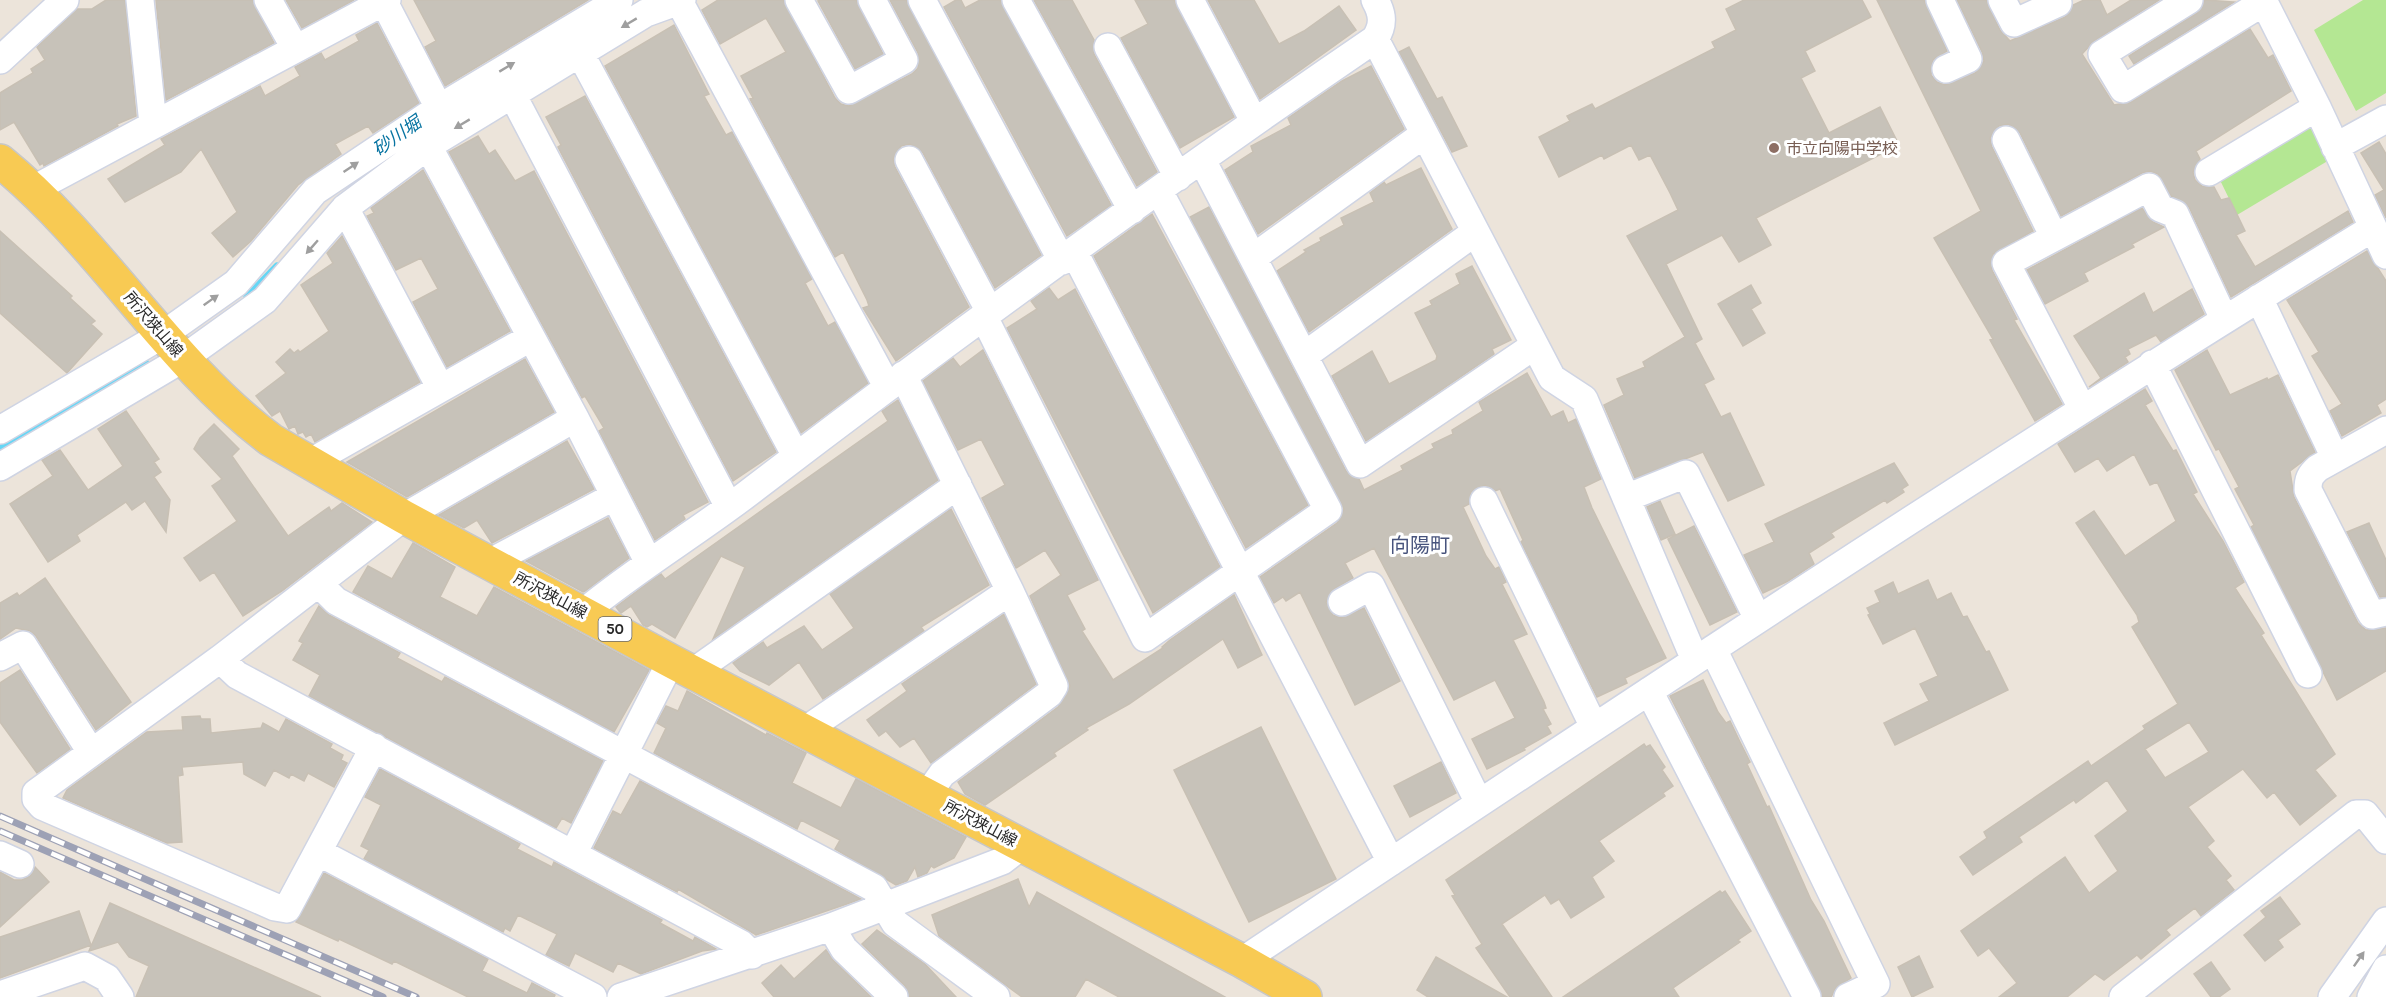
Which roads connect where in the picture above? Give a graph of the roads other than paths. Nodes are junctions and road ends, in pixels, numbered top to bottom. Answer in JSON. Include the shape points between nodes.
{"nodes":[{"id":1,"x":65,"y":0,"type":"edge"},
{"id":2,"x":140,"y":0,"type":"edge"},
{"id":3,"x":268,"y":0,"type":"edge"},
{"id":4,"x":385,"y":0,"type":"edge"},
{"id":5,"x":619,"y":0,"type":"edge"},
{"id":6,"x":799,"y":0,"type":"edge"},
{"id":7,"x":872,"y":0,"type":"edge"},
{"id":8,"x":922,"y":0,"type":"edge"},
{"id":9,"x":1016,"y":0,"type":"edge"},
{"id":10,"x":1190,"y":0,"type":"edge"},
{"id":11,"x":1375,"y":0,"type":"edge"},
{"id":12,"x":1940,"y":0,"type":"edge"},
{"id":13,"x":2002,"y":0,"type":"edge"},
{"id":14,"x":2056,"y":0,"type":"edge"},
{"id":15,"x":2189,"y":0,"type":"edge"},
{"id":16,"x":680,"y":1,"type":"edge"},
{"id":17,"x":2264,"y":1,"type":"edge"},
{"id":18,"x":1375,"y":39,"type":"junction"},
{"id":19,"x":1108,"y":47,"type":"dead end"},
{"id":20,"x":295,"y":48,"type":"junction"},
{"id":21,"x":580,"y":53,"type":"junction"},
{"id":22,"x":0,"y":60,"type":"edge"},
{"id":23,"x":1946,"y":69,"type":"dead end"},
{"id":24,"x":512,"y":94,"type":"junction"},
{"id":25,"x":2317,"y":106,"type":"junction"},
{"id":26,"x":439,"y":108,"type":"junction"},
{"id":27,"x":2386,"y":119,"type":"edge"},
{"id":28,"x":1254,"y":121,"type":"junction"},
{"id":29,"x":153,"y":124,"type":"junction"},
{"id":30,"x":1423,"y":135,"type":"junction"},
{"id":31,"x":2006,"y":140,"type":"dead end"},
{"id":32,"x":428,"y":146,"type":"junction"},
{"id":33,"x":2335,"y":147,"type":"junction"},
{"id":34,"x":909,"y":160,"type":"dead end"},
{"id":35,"x":1202,"y":160,"type":"junction"},
{"id":36,"x":0,"y":161,"type":"edge"},
{"id":37,"x":2209,"y":172,"type":"dead end"},
{"id":38,"x":1169,"y":184,"type":"junction"},
{"id":39,"x":34,"y":189,"type":"junction"},
{"id":40,"x":345,"y":208,"type":"junction"},
{"id":41,"x":1132,"y":210,"type":"junction"},
{"id":42,"x":2373,"y":228,"type":"junction"},
{"id":43,"x":1474,"y":233,"type":"junction"},
{"id":44,"x":2054,"y":237,"type":"junction"},
{"id":45,"x":2386,"y":255,"type":"edge"},
{"id":46,"x":1254,"y":256,"type":"junction"},
{"id":47,"x":1068,"y":257,"type":"junction"},
{"id":48,"x":2259,"y":298,"type":"junction"},
{"id":49,"x":987,"y":315,"type":"junction"},
{"id":50,"x":2224,"y":319,"type":"junction"},
{"id":51,"x":530,"y":338,"type":"junction"},
{"id":52,"x":174,"y":346,"type":"junction"},
{"id":53,"x":1534,"y":346,"type":"junction"},
{"id":54,"x":1305,"y":355,"type":"junction"},
{"id":55,"x":2152,"y":364,"type":"junction"},
{"id":56,"x":895,"y":381,"type":"junction"},
{"id":57,"x":440,"y":387,"type":"junction"},
{"id":58,"x":2082,"y":408,"type":"junction"},
{"id":59,"x":575,"y":418,"type":"junction"},
{"id":60,"x":0,"y":430,"type":"edge"},
{"id":61,"x":2386,"y":430,"type":"edge"},
{"id":62,"x":796,"y":456,"type":"junction"},
{"id":63,"x":2335,"y":458,"type":"junction"},
{"id":64,"x":309,"y":463,"type":"junction"},
{"id":65,"x":0,"y":467,"type":"edge"},
{"id":66,"x":958,"y":485,"type":"junction"},
{"id":67,"x":615,"y":496,"type":"junction"},
{"id":68,"x":1626,"y":498,"type":"junction"},
{"id":69,"x":1484,"y":501,"type":"dead end"},
{"id":70,"x":729,"y":507,"type":"junction"},
{"id":71,"x":404,"y":517,"type":"junction"},
{"id":72,"x":489,"y":563,"type":"junction"},
{"id":73,"x":649,"y":563,"type":"junction"},
{"id":74,"x":1240,"y":573,"type":"junction"},
{"id":75,"x":320,"y":584,"type":"junction"},
{"id":76,"x":1010,"y":591,"type":"junction"},
{"id":77,"x":1342,"y":602,"type":"dead end"},
{"id":78,"x":584,"y":612,"type":"junction"},
{"id":79,"x":2386,"y":612,"type":"edge"},
{"id":80,"x":1758,"y":619,"type":"junction"},
{"id":81,"x":1704,"y":655,"type":"junction"},
{"id":82,"x":0,"y":657,"type":"edge"},
{"id":83,"x":220,"y":659,"type":"junction"},
{"id":84,"x":682,"y":667,"type":"junction"},
{"id":85,"x":2308,"y":674,"type":"dead end"},
{"id":86,"x":1649,"y":691,"type":"junction"},
{"id":87,"x":1594,"y":727,"type":"junction"},
{"id":88,"x":804,"y":731,"type":"junction"},
{"id":89,"x":375,"y":747,"type":"junction"},
{"id":90,"x":91,"y":752,"type":"junction"},
{"id":91,"x":624,"y":755,"type":"junction"},
{"id":92,"x":927,"y":795,"type":"junction"},
{"id":93,"x":1479,"y":803,"type":"junction"},
{"id":94,"x":2386,"y":840,"type":"edge"},
{"id":95,"x":1023,"y":845,"type":"junction"},
{"id":96,"x":318,"y":852,"type":"junction"},
{"id":97,"x":573,"y":854,"type":"junction"},
{"id":98,"x":1391,"y":862,"type":"junction"},
{"id":99,"x":885,"y":905,"type":"junction"},
{"id":100,"x":2386,"y":921,"type":"edge"},
{"id":101,"x":831,"y":927,"type":"junction"},
{"id":102,"x":752,"y":955,"type":"junction"},
{"id":103,"x":1242,"y":961,"type":"junction"},
{"id":104,"x":2386,"y":969,"type":"edge"},
{"id":105,"x":0,"y":994,"type":"edge"},
{"id":106,"x":120,"y":997,"type":"edge"},
{"id":107,"x":593,"y":997,"type":"edge"},
{"id":108,"x":621,"y":997,"type":"edge"},
{"id":109,"x":894,"y":997,"type":"edge"},
{"id":110,"x":996,"y":997,"type":"edge"},
{"id":111,"x":1305,"y":997,"type":"edge"},
{"id":112,"x":1808,"y":997,"type":"edge"},
{"id":113,"x":1848,"y":997,"type":"edge"},
{"id":114,"x":2123,"y":997,"type":"edge"},
{"id":115,"x":2332,"y":997,"type":"edge"},
{"id":116,"x":2371,"y":997,"type":"edge"}],
"edges":[{"from":1,"to":22,"type":"street"},
{"from":2,"to":29,"type":"street"},
{"from":3,"to":20,"type":"street"},
{"from":4,"to":20,"type":"street"},
{"from":4,"to":26,"type":"street"},
{"from":26,"to":5,"type":"street","one_way":true},
{"from":6,"to":7,"type":"street","via":[[849,90],[904,60]]},
{"from":8,"to":47,"type":"street"},
{"from":9,"to":41,"type":"street"},
{"from":10,"to":28,"type":"street"},
{"from":11,"to":18,"type":"street","via":[[1382,11]]},
{"from":12,"to":23,"type":"street","via":[[1968,59]]},
{"from":13,"to":14,"type":"street","via":[[2014,23],[2058,3]]},
{"from":15,"to":17,"type":"street","via":[[2102,54],[2123,89]]},
{"from":16,"to":21,"type":"street","one_way":true,"via":[[646,13]]},
{"from":16,"to":56,"type":"street"},
{"from":17,"to":25,"type":"street"},
{"from":18,"to":28,"type":"street"},
{"from":18,"to":30,"type":"street"},
{"from":19,"to":38,"type":"street"},
{"from":20,"to":29,"type":"street"},
{"from":21,"to":24,"type":"street"},
{"from":21,"to":62,"type":"street"},
{"from":24,"to":32,"type":"street","one_way":true},
{"from":24,"to":70,"type":"street"},
{"from":25,"to":33,"type":"street"},
{"from":25,"to":37,"type":"street"},
{"from":52,"to":26,"type":"street","one_way":true,"via":[[236,283],[315,191]]},
{"from":27,"to":33,"type":"street"},
{"from":28,"to":35,"type":"street"},
{"from":29,"to":39,"type":"street"},
{"from":30,"to":43,"type":"street"},
{"from":30,"to":46,"type":"street"},
{"from":31,"to":44,"type":"street"},
{"from":32,"to":40,"type":"street"},
{"from":32,"to":51,"type":"street"},
{"from":33,"to":42,"type":"street"},
{"from":34,"to":49,"type":"street"},
{"from":35,"to":38,"type":"street"},
{"from":35,"to":46,"type":"street"},
{"from":36,"to":39,"type":"main road","name":"所沢狭山線","number":"50"},
{"from":38,"to":41,"type":"street"},
{"from":38,"to":74,"type":"street","via":[[1328,510]]},
{"from":39,"to":52,"type":"main road","name":"所沢狭山線","number":"50"},
{"from":40,"to":52,"type":"street","one_way":true,"via":[[265,300]]},
{"from":40,"to":57,"type":"street"},
{"from":41,"to":47,"type":"street"},
{"from":42,"to":45,"type":"street"},
{"from":42,"to":48,"type":"street"},
{"from":43,"to":53,"type":"street"},
{"from":43,"to":54,"type":"street"},
{"from":44,"to":50,"type":"street","via":[[2149,187],[2160,208],[2175,214]]},
{"from":44,"to":58,"type":"street","via":[[2006,263]]},
{"from":46,"to":54,"type":"street"},
{"from":47,"to":49,"type":"street"},
{"from":47,"to":74,"type":"street"},
{"from":48,"to":50,"type":"street"},
{"from":48,"to":63,"type":"street"},
{"from":49,"to":56,"type":"street"},
{"from":49,"to":74,"type":"street","via":[[1145,638]]},
{"from":50,"to":55,"type":"street"},
{"from":51,"to":57,"type":"street"},
{"from":51,"to":59,"type":"street"},
{"from":52,"to":60,"type":"street"},
{"from":52,"to":64,"type":"main road","name":"所沢狭山線","number":"50","via":[[244,420]]},
{"from":52,"to":65,"type":"street"},
{"from":53,"to":54,"type":"street","via":[[1360,464]]},
{"from":53,"to":68,"type":"street","via":[[1556,383],[1584,399]]},
{"from":55,"to":58,"type":"street"},
{"from":55,"to":85,"type":"street"},
{"from":56,"to":62,"type":"street"},
{"from":56,"to":66,"type":"street"},
{"from":57,"to":64,"type":"street"},
{"from":58,"to":80,"type":"street"},
{"from":59,"to":67,"type":"street"},
{"from":59,"to":71,"type":"street"},
{"from":61,"to":63,"type":"street"},
{"from":62,"to":70,"type":"street"},
{"from":63,"to":79,"type":"street","via":[[2310,475],[2308,490],[2372,615]]},
{"from":64,"to":71,"type":"main road","name":"所沢狭山線","number":"50"},
{"from":66,"to":76,"type":"street"},
{"from":66,"to":84,"type":"street"},
{"from":67,"to":72,"type":"street"},
{"from":67,"to":73,"type":"street"},
{"from":68,"to":80,"type":"street","via":[[1686,474]]},
{"from":68,"to":81,"type":"street"},
{"from":69,"to":87,"type":"street"},
{"from":70,"to":73,"type":"street"},
{"from":71,"to":72,"type":"main road","name":"所沢狭山線","number":"50"},
{"from":71,"to":75,"type":"street"},
{"from":72,"to":78,"type":"main road","name":"所沢狭山線","number":"50"},
{"from":73,"to":78,"type":"street"},
{"from":74,"to":98,"type":"street"},
{"from":75,"to":83,"type":"street"},
{"from":75,"to":91,"type":"street","via":[[336,601]]},
{"from":76,"to":88,"type":"street"},
{"from":76,"to":92,"type":"street","via":[[1053,691],[942,774]]},
{"from":77,"to":93,"type":"street","via":[[1371,586]]},
{"from":78,"to":84,"type":"main road","name":"所沢狭山線","number":"50"},
{"from":80,"to":81,"type":"street"},
{"from":81,"to":86,"type":"street"},
{"from":81,"to":113,"type":"street","via":[[1876,984]]},
{"from":82,"to":90,"type":"street","via":[[23,645]]},
{"from":83,"to":89,"type":"street","via":[[237,675]]},
{"from":83,"to":90,"type":"street"},
{"from":84,"to":88,"type":"main road","name":"所沢狭山線","number":"50"},
{"from":84,"to":91,"type":"street"},
{"from":86,"to":87,"type":"street"},
{"from":86,"to":112,"type":"street"},
{"from":87,"to":93,"type":"street"},
{"from":88,"to":92,"type":"main road","name":"所沢狭山線","number":"50"},
{"from":89,"to":96,"type":"street"},
{"from":89,"to":97,"type":"street"},
{"from":90,"to":96,"type":"street","via":[[36,793],[42,806],[281,909],[287,909]]},
{"from":91,"to":97,"type":"street"},
{"from":91,"to":99,"type":"street","via":[[874,888]]},
{"from":92,"to":95,"type":"main road","name":"所沢狭山線","number":"50"},
{"from":93,"to":98,"type":"street"},
{"from":94,"to":114,"type":"street","via":[[2366,814],[2356,814]]},
{"from":95,"to":99,"type":"street","via":[[1002,861]]},
{"from":95,"to":103,"type":"main road","name":"所沢狭山線","number":"50"},
{"from":96,"to":107,"type":"street"},
{"from":97,"to":102,"type":"street","via":[[741,944]]},
{"from":98,"to":103,"type":"street"},
{"from":99,"to":101,"type":"street"},
{"from":99,"to":110,"type":"street","via":[[895,923]]},
{"from":115,"to":100,"type":"street","one_way":true},
{"from":101,"to":102,"type":"street"},
{"from":101,"to":109,"type":"street","via":[[844,949]]},
{"from":102,"to":108,"type":"street"},
{"from":103,"to":111,"type":"main road","name":"所沢狭山線","number":"50"},
{"from":104,"to":116,"type":"street"},
{"from":105,"to":106,"type":"street","via":[[85,966],[107,978]]}]}
